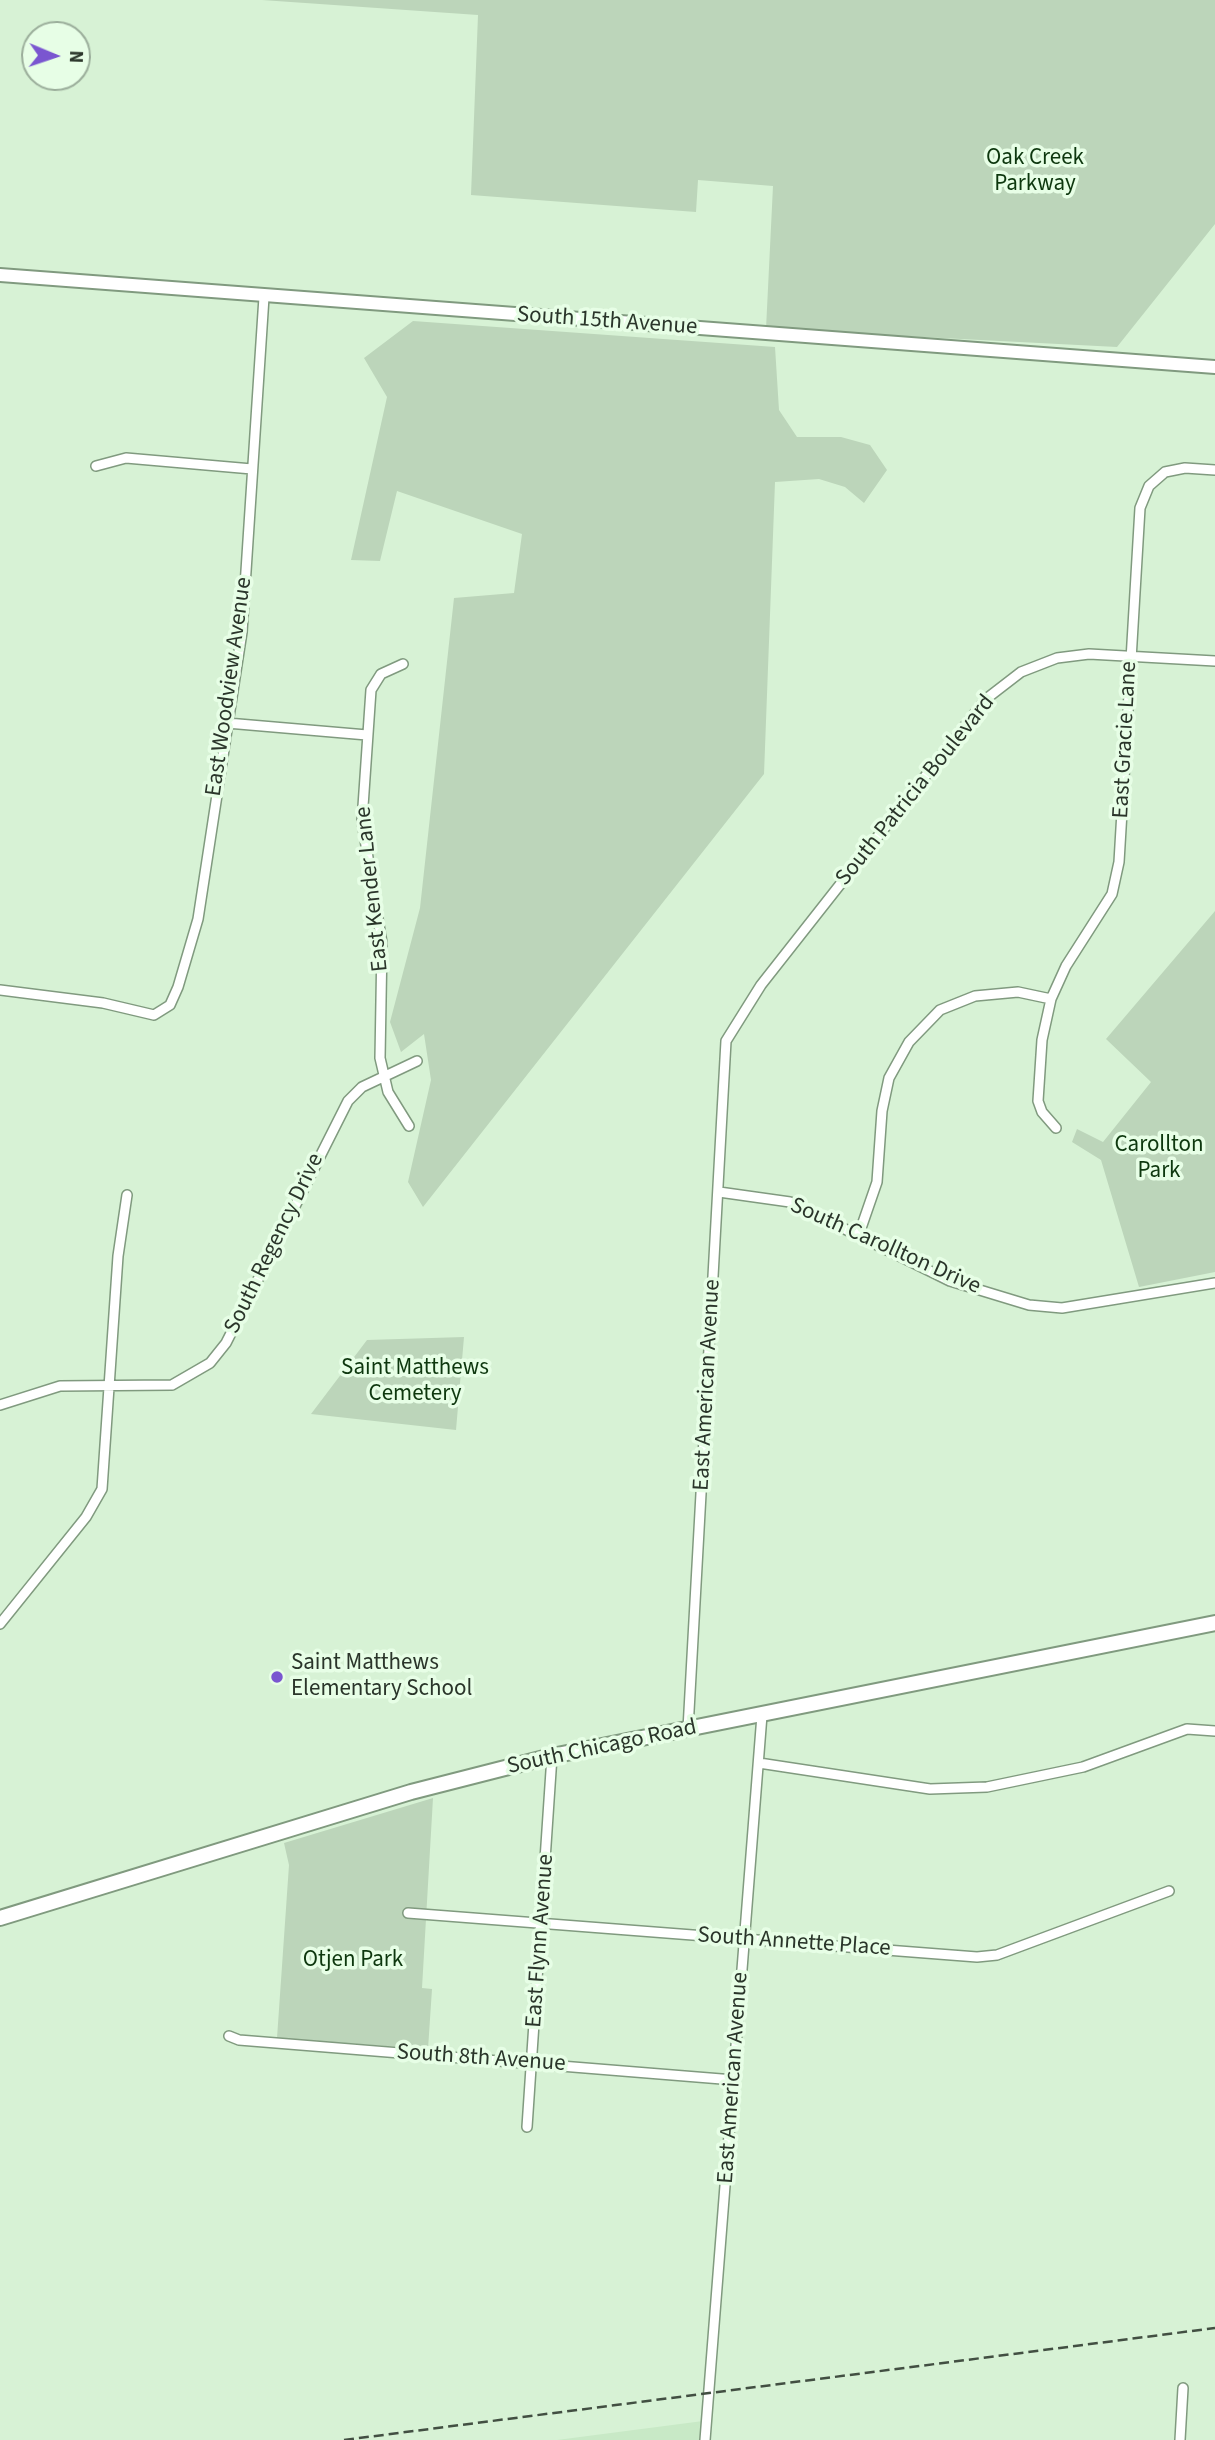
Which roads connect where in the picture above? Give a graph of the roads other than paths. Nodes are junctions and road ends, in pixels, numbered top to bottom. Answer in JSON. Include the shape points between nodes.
{"nodes":[{"id":1,"x":0,"y":275,"type":"edge"},
{"id":2,"x":264,"y":297,"type":"junction"},
{"id":3,"x":1215,"y":367,"type":"edge"},
{"id":4,"x":96,"y":466,"type":"dead end"},
{"id":5,"x":252,"y":469,"type":"junction"},
{"id":6,"x":1215,"y":470,"type":"edge"},
{"id":7,"x":1131,"y":655,"type":"junction"},
{"id":8,"x":1215,"y":661,"type":"edge"},
{"id":9,"x":403,"y":664,"type":"dead end"},
{"id":10,"x":228,"y":723,"type":"junction"},
{"id":11,"x":367,"y":735,"type":"junction"},
{"id":12,"x":0,"y":989,"type":"edge"},
{"id":13,"x":1051,"y":999,"type":"junction"},
{"id":14,"x":726,"y":1041,"type":"joint"},
{"id":15,"x":416,"y":1061,"type":"dead end"},
{"id":16,"x":384,"y":1075,"type":"junction"},
{"id":17,"x":409,"y":1126,"type":"dead end"},
{"id":18,"x":1055,"y":1128,"type":"dead end"},
{"id":19,"x":719,"y":1192,"type":"junction"},
{"id":20,"x":127,"y":1195,"type":"dead end"},
{"id":21,"x":859,"y":1234,"type":"junction"},
{"id":22,"x":1215,"y":1283,"type":"edge"},
{"id":23,"x":110,"y":1385,"type":"junction"},
{"id":24,"x":0,"y":1405,"type":"edge"},
{"id":25,"x":1215,"y":1623,"type":"edge"},
{"id":26,"x":0,"y":1624,"type":"edge"},
{"id":27,"x":762,"y":1715,"type":"junction"},
{"id":28,"x":688,"y":1729,"type":"junction"},
{"id":29,"x":1215,"y":1731,"type":"edge"},
{"id":30,"x":552,"y":1756,"type":"junction"},
{"id":31,"x":759,"y":1763,"type":"junction"},
{"id":32,"x":1169,"y":1891,"type":"dead end"},
{"id":33,"x":408,"y":1913,"type":"dead end"},
{"id":34,"x":0,"y":1918,"type":"edge"},
{"id":35,"x":541,"y":1925,"type":"junction"},
{"id":36,"x":745,"y":1939,"type":"junction"},
{"id":37,"x":229,"y":2036,"type":"dead end"},
{"id":38,"x":533,"y":2062,"type":"junction"},
{"id":39,"x":734,"y":2080,"type":"junction"},
{"id":40,"x":527,"y":2127,"type":"dead end"},
{"id":41,"x":1183,"y":2388,"type":"dead end"},
{"id":42,"x":705,"y":2440,"type":"edge"},
{"id":43,"x":1180,"y":2440,"type":"edge"}],
"edges":[{"from":1,"to":2,"type":"street","name":"South 15th Avenue"},
{"from":2,"to":3,"type":"street","name":"South 15th Avenue"},
{"from":2,"to":5,"type":"street","name":"East Woodview Avenue"},
{"from":4,"to":5,"type":"street","via":[[127,458]]},
{"from":5,"to":10,"type":"street","name":"East Woodview Avenue","via":[[242,632]]},
{"from":6,"to":7,"type":"street","name":"East Gracie Lane","via":[[1166,472],[1149,486],[1140,508]]},
{"from":7,"to":8,"type":"street","name":"South Patricia Boulevard"},
{"from":7,"to":13,"type":"street","name":"East Gracie Lane","via":[[1119,862],[1112,894],[1066,966]]},
{"from":7,"to":14,"type":"street","name":"South Patricia Boulevard","via":[[1057,658],[1021,672],[986,699],[761,985]]},
{"from":9,"to":11,"type":"street","name":"East Kender Lane","via":[[373,682]]},
{"from":10,"to":11,"type":"street"},
{"from":10,"to":12,"type":"street","name":"East Woodview Avenue","via":[[192,944],[170,1005],[161,1013],[150,1014]]},
{"from":11,"to":16,"type":"street","name":"East Kender Lane","via":[[362,821],[382,931],[379,1046]]},
{"from":13,"to":18,"type":"street","name":"East Gracie Lane","via":[[1042,1041],[1038,1101]]},
{"from":13,"to":21,"type":"street","via":[[1018,992],[975,996],[940,1010],[909,1042],[890,1078],[882,1111],[877,1182]]},
{"from":14,"to":19,"type":"street","name":"East American Avenue"},
{"from":15,"to":16,"type":"street","name":"South Regency Drive"},
{"from":16,"to":17,"type":"street","name":"East Kender Lane","via":[[392,1102]]},
{"from":16,"to":23,"type":"street","name":"South Regency Drive","via":[[355,1093],[337,1119],[217,1357],[172,1385]]},
{"from":19,"to":21,"type":"street","name":"South Carollton Drive","via":[[790,1202]]},
{"from":19,"to":28,"type":"street","name":"East American Avenue"},
{"from":20,"to":23,"type":"street"},
{"from":21,"to":22,"type":"street","name":"South Carollton Drive","via":[[950,1281],[1029,1305],[1062,1308]]},
{"from":23,"to":24,"type":"street","name":"South Regency Drive","via":[[60,1386]]},
{"from":23,"to":26,"type":"street","via":[[105,1473],[97,1501]]},
{"from":25,"to":27,"type":"main road","name":"South Chicago Road"},
{"from":27,"to":28,"type":"main road","name":"South Chicago Road"},
{"from":27,"to":31,"type":"street","name":"East American Avenue"},
{"from":28,"to":30,"type":"main road","name":"South Chicago Road"},
{"from":29,"to":31,"type":"street","via":[[1187,1729],[1083,1767],[987,1787],[930,1789]]},
{"from":30,"to":34,"type":"main road","name":"South Chicago Road","via":[[411,1792]]},
{"from":30,"to":35,"type":"street","name":"East Flynn Avenue"},
{"from":31,"to":36,"type":"street","name":"East American Avenue"},
{"from":32,"to":36,"type":"street","name":"South Annette Place","via":[[997,1955]]},
{"from":33,"to":35,"type":"street","name":"South Annette Place"},
{"from":35,"to":36,"type":"street","name":"South Annette Place"},
{"from":35,"to":38,"type":"street","name":"East Flynn Avenue"},
{"from":36,"to":39,"type":"street","name":"East American Avenue"},
{"from":37,"to":38,"type":"street","name":"South 8th Avenue"},
{"from":38,"to":39,"type":"street","name":"South 8th Avenue"},
{"from":38,"to":40,"type":"street","name":"East Flynn Avenue"},
{"from":39,"to":42,"type":"street","name":"East American Avenue"},
{"from":41,"to":43,"type":"street"}]}
